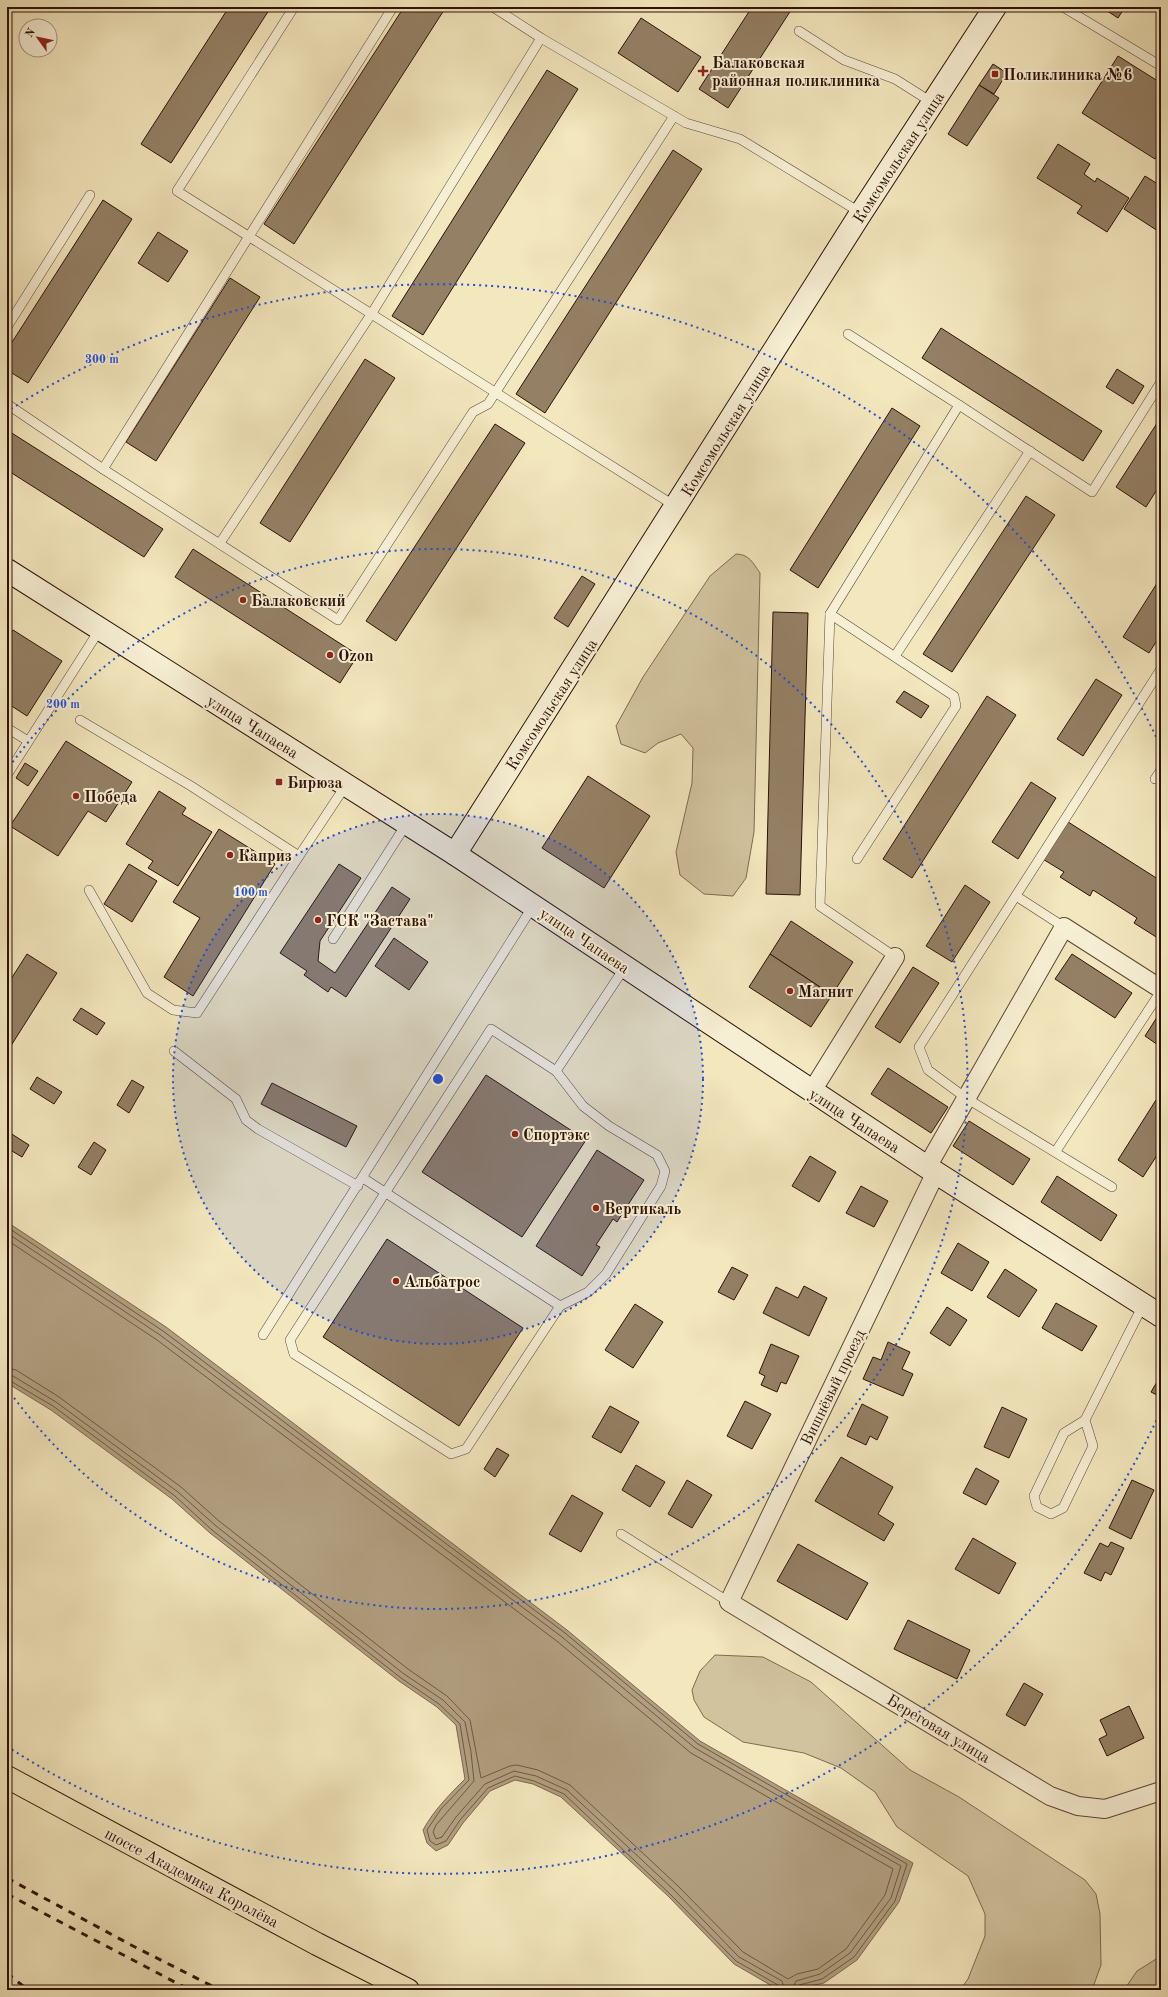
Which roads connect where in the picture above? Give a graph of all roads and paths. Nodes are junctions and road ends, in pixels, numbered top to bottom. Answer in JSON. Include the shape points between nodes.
{"nodes":[{"id":1,"x":294,"y":7,"type":"edge"},
{"id":2,"x":393,"y":7,"type":"edge"},
{"id":3,"x":493,"y":7,"type":"edge"},
{"id":4,"x":1063,"y":7,"type":"edge"},
{"id":5,"x":989,"y":9,"type":"edge"},
{"id":6,"x":799,"y":31,"type":"dead end"},
{"id":7,"x":541,"y":38,"type":"junction"},
{"id":8,"x":1161,"y":66,"type":"edge"},
{"id":9,"x":933,"y":103,"type":"junction"},
{"id":10,"x":674,"y":116,"type":"junction"},
{"id":11,"x":90,"y":195,"type":"dead end"},
{"id":12,"x":861,"y":214,"type":"junction"},
{"id":13,"x":249,"y":235,"type":"junction"},
{"id":14,"x":372,"y":313,"type":"junction"},
{"id":15,"x":7,"y":327,"type":"edge"},
{"id":16,"x":848,"y":334,"type":"dead end"},
{"id":17,"x":1161,"y":382,"type":"edge"},
{"id":18,"x":496,"y":392,"type":"junction"},
{"id":19,"x":7,"y":404,"type":"edge"},
{"id":20,"x":959,"y":405,"type":"junction"},
{"id":21,"x":1030,"y":451,"type":"junction"},
{"id":22,"x":103,"y":469,"type":"junction"},
{"id":23,"x":676,"y":507,"type":"junction"},
{"id":24,"x":220,"y":543,"type":"junction"},
{"id":25,"x":7,"y":570,"type":"edge"},
{"id":26,"x":830,"y":614,"type":"junction"},
{"id":27,"x":100,"y":629,"type":"junction"},
{"id":28,"x":895,"y":656,"type":"junction"},
{"id":29,"x":1161,"y":669,"type":"edge"},
{"id":30,"x":80,"y":720,"type":"dead end"},
{"id":31,"x":7,"y":728,"type":"edge"},
{"id":32,"x":28,"y":741,"type":"junction"},
{"id":33,"x":1161,"y":770,"type":"edge"},
{"id":34,"x":7,"y":775,"type":"edge"},
{"id":35,"x":1155,"y":779,"type":"dead end"},
{"id":36,"x":346,"y":785,"type":"junction"},
{"id":37,"x":407,"y":823,"type":"junction"},
{"id":38,"x":455,"y":854,"type":"junction"},
{"id":39,"x":299,"y":856,"type":"junction"},
{"id":40,"x":857,"y":859,"type":"dead end"},
{"id":41,"x":89,"y":890,"type":"dead end"},
{"id":42,"x":1016,"y":896,"type":"junction"},
{"id":43,"x":533,"y":906,"type":"junction"},
{"id":44,"x":1064,"y":927,"type":"junction"},
{"id":45,"x":333,"y":939,"type":"dead end"},
{"id":46,"x":895,"y":957,"type":"joint"},
{"id":47,"x":625,"y":967,"type":"junction"},
{"id":48,"x":1161,"y":990,"type":"edge"},
{"id":49,"x":174,"y":1051,"type":"dead end"},
{"id":50,"x":556,"y":1071,"type":"junction"},
{"id":51,"x":812,"y":1091,"type":"junction"},
{"id":52,"x":966,"y":1098,"type":"junction"},
{"id":53,"x":1056,"y":1151,"type":"junction"},
{"id":54,"x":932,"y":1170,"type":"junction"},
{"id":55,"x":360,"y":1182,"type":"junction"},
{"id":56,"x":1112,"y":1187,"type":"dead end"},
{"id":57,"x":385,"y":1193,"type":"junction"},
{"id":58,"x":560,"y":1306,"type":"junction"},
{"id":59,"x":1152,"y":1310,"type":"edge"},
{"id":60,"x":264,"y":1335,"type":"dead end"},
{"id":61,"x":1085,"y":1420,"type":"junction"},
{"id":62,"x":621,"y":1534,"type":"dead end"},
{"id":63,"x":729,"y":1602,"type":"junction"},
{"id":64,"x":7,"y":1777,"type":"edge"},
{"id":65,"x":1161,"y":1791,"type":"edge"},
{"id":66,"x":378,"y":1975,"type":"junction"},
{"id":67,"x":408,"y":1990,"type":"edge"},
{"id":68,"x":415,"y":1990,"type":"edge"}],
"edges":[{"from":1,"to":13,"type":"lane","via":[[176,191]]},
{"from":2,"to":13,"type":"lane"},
{"from":3,"to":7,"type":"lane"},
{"from":4,"to":8,"type":"lane"},
{"from":5,"to":9,"type":"main road","name":"Комсомольская улица"},
{"from":6,"to":9,"type":"lane","via":[[844,60],[895,79]]},
{"from":7,"to":10,"type":"lane"},
{"from":7,"to":14,"type":"lane"},
{"from":9,"to":12,"type":"main road","name":"Комсомольская улица"},
{"from":10,"to":12,"type":"lane","via":[[686,123],[740,139]]},
{"from":10,"to":18,"type":"lane"},
{"from":11,"to":15,"type":"lane"},
{"from":12,"to":23,"type":"main road","name":"Комсомольская улица"},
{"from":13,"to":14,"type":"lane"},
{"from":13,"to":22,"type":"lane"},
{"from":14,"to":18,"type":"lane"},
{"from":14,"to":24,"type":"lane"},
{"from":16,"to":20,"type":"lane"},
{"from":17,"to":21,"type":"lane","via":[[1092,492]]},
{"from":18,"to":23,"type":"lane"},
{"from":18,"to":24,"type":"lane","via":[[488,404],[473,412],[338,620]]},
{"from":19,"to":22,"type":"lane"},
{"from":20,"to":21,"type":"lane"},
{"from":20,"to":26,"type":"lane"},
{"from":21,"to":28,"type":"lane"},
{"from":22,"to":24,"type":"lane"},
{"from":23,"to":38,"type":"main road","name":"Комсомольская улица"},
{"from":25,"to":27,"type":"main road","name":"улица Чапаева"},
{"from":26,"to":28,"type":"lane"},
{"from":26,"to":46,"type":"lane","via":[[820,906]]},
{"from":27,"to":32,"type":"lane"},
{"from":27,"to":36,"type":"main road","name":"улица Чапаева"},
{"from":28,"to":40,"type":"lane","via":[[954,696],[956,706]]},
{"from":29,"to":42,"type":"lane"},
{"from":30,"to":39,"type":"lane"},
{"from":31,"to":32,"type":"lane"},
{"from":32,"to":34,"type":"lane"},
{"from":33,"to":35,"type":"lane"},
{"from":36,"to":37,"type":"main road","name":"улица Чапаева"},
{"from":36,"to":39,"type":"lane"},
{"from":37,"to":38,"type":"main road","name":"улица Чапаева"},
{"from":37,"to":45,"type":"lane"},
{"from":38,"to":43,"type":"main road","name":"улица Чапаева"},
{"from":39,"to":41,"type":"lane","via":[[198,1013],[172,1010],[147,993]]},
{"from":42,"to":44,"type":"lane"},
{"from":42,"to":52,"type":"lane","via":[[919,1047],[928,1070]]},
{"from":43,"to":47,"type":"main road","name":"улица Чапаева"},
{"from":43,"to":55,"type":"lane"},
{"from":44,"to":48,"type":"street"},
{"from":44,"to":52,"type":"street","name":"Вишнёвый проезд"},
{"from":46,"to":51,"type":"street"},
{"from":47,"to":50,"type":"lane"},
{"from":47,"to":51,"type":"main road","name":"улица Чапаева"},
{"from":48,"to":53,"type":"lane"},
{"from":49,"to":55,"type":"lane","via":[[236,1099],[246,1120],[258,1130]]},
{"from":50,"to":57,"type":"lane","via":[[490,1029]]},
{"from":50,"to":58,"type":"lane","via":[[583,1106],[609,1126],[657,1155],[664,1171],[661,1186],[606,1274],[588,1292]]},
{"from":51,"to":54,"type":"main road","name":"улица Чапаева"},
{"from":52,"to":53,"type":"lane"},
{"from":52,"to":54,"type":"street","name":"Вишнёвый проезд"},
{"from":53,"to":56,"type":"lane"},
{"from":54,"to":59,"type":"main road","name":"улица Чапаева"},
{"from":54,"to":63,"type":"street","name":"Вишнёвый проезд"},
{"from":55,"to":57,"type":"lane"},
{"from":55,"to":60,"type":"lane"},
{"from":57,"to":58,"type":"lane"},
{"from":57,"to":58,"type":"lane","via":[[290,1340],[294,1354],[451,1454],[466,1449]]},
{"from":59,"to":61,"type":"lane"},
{"from":61,"to":61,"type":"lane","via":[[1064,1433],[1034,1496],[1037,1507],[1051,1514],[1064,1508],[1092,1446]]},
{"from":62,"to":63,"type":"lane"},
{"from":63,"to":65,"type":"street","name":"Береговая улица","via":[[1050,1796],[1078,1806],[1105,1809]]},
{"from":64,"to":66,"type":"highway","name":"шоссе Академика Королёва"},
{"from":66,"to":67,"type":"highway","name":"шоссе Академика Королёва"},
{"from":66,"to":68,"type":"highway","name":"шоссе Академика Королёва"}]}
